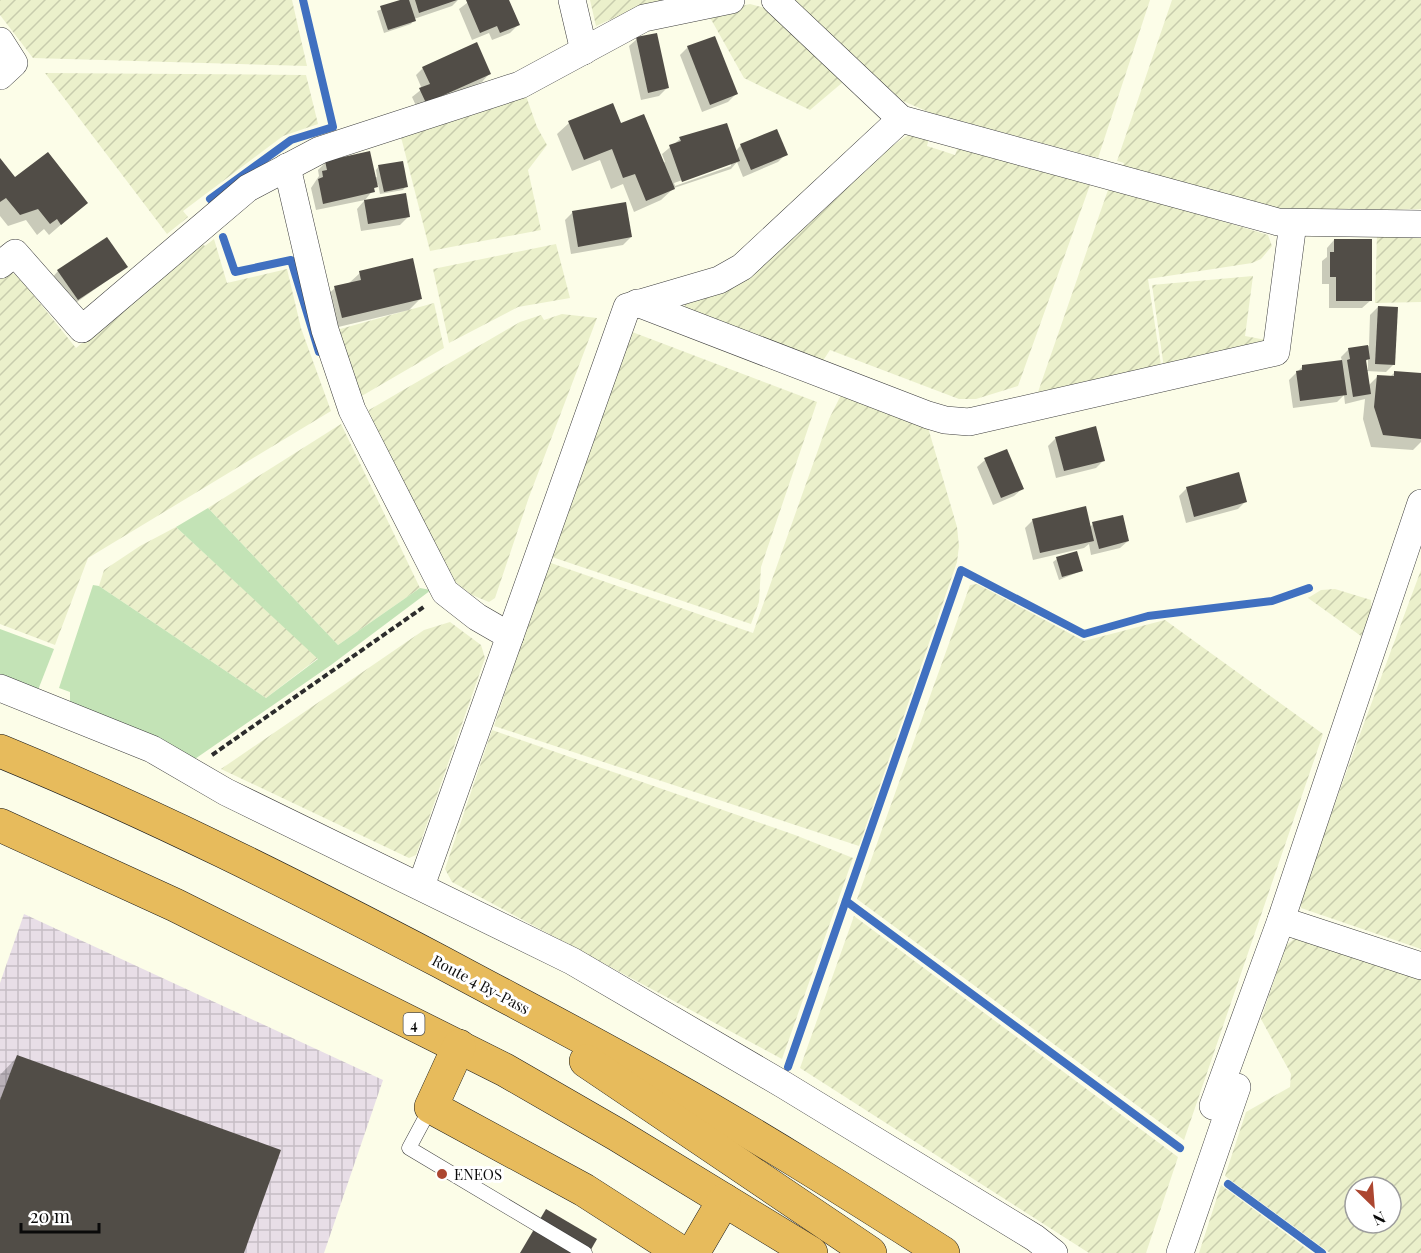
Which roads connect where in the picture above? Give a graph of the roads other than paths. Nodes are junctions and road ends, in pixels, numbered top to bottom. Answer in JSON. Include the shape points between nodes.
{"nodes":[{"id":1,"x":572,"y":0,"type":"edge"},
{"id":2,"x":731,"y":0,"type":"edge"},
{"id":3,"x":775,"y":0,"type":"edge"},
{"id":4,"x":0,"y":41,"type":"edge"},
{"id":5,"x":584,"y":51,"type":"junction"},
{"id":6,"x":0,"y":76,"type":"edge"},
{"id":7,"x":901,"y":119,"type":"junction"},
{"id":8,"x":287,"y":167,"type":"junction"},
{"id":9,"x":1293,"y":223,"type":"junction"},
{"id":10,"x":1421,"y":224,"type":"edge"},
{"id":11,"x":0,"y":265,"type":"edge"},
{"id":12,"x":637,"y":303,"type":"junction"},
{"id":13,"x":1421,"y":503,"type":"edge"},
{"id":14,"x":510,"y":636,"type":"junction"},
{"id":15,"x":0,"y":688,"type":"edge"},
{"id":16,"x":0,"y":751,"type":"edge"},
{"id":17,"x":0,"y":825,"type":"edge"},
{"id":18,"x":421,"y":886,"type":"junction"},
{"id":19,"x":1281,"y":920,"type":"junction"},
{"id":20,"x":1421,"y":966,"type":"edge"},
{"id":21,"x":489,"y":988,"type":"junction"},
{"id":22,"x":1236,"y":1042,"type":"junction"},
{"id":23,"x":459,"y":1046,"type":"junction"},
{"id":24,"x":1213,"y":1106,"type":"dead end"},
{"id":25,"x":431,"y":1107,"type":"junction"},
{"id":26,"x":724,"y":1200,"type":"junction"},
{"id":27,"x":585,"y":1253,"type":"edge"},
{"id":28,"x":682,"y":1253,"type":"edge"},
{"id":29,"x":693,"y":1253,"type":"edge"},
{"id":30,"x":812,"y":1253,"type":"edge"},
{"id":31,"x":870,"y":1253,"type":"edge"},
{"id":32,"x":943,"y":1253,"type":"edge"},
{"id":33,"x":1054,"y":1253,"type":"edge"},
{"id":34,"x":1180,"y":1253,"type":"edge"}],
"edges":[{"from":1,"to":5,"type":"street"},
{"from":2,"to":5,"type":"street","via":[[644,18]]},
{"from":3,"to":7,"type":"street"},
{"from":4,"to":6,"type":"street","via":[[14,63]]},
{"from":5,"to":8,"type":"street","via":[[520,85],[320,150]]},
{"from":7,"to":9,"type":"street"},
{"from":7,"to":12,"type":"street","via":[[742,267],[719,280]]},
{"from":8,"to":11,"type":"street","via":[[248,188],[82,329],[15,253]]},
{"from":8,"to":14,"type":"street","via":[[324,330],[352,410],[445,592]]},
{"from":9,"to":10,"type":"street"},
{"from":9,"to":12,"type":"street","via":[[1276,352],[969,422],[928,415]]},
{"from":12,"to":14,"type":"street","via":[[627,307]]},
{"from":13,"to":19,"type":"street"},
{"from":14,"to":18,"type":"street"},
{"from":15,"to":18,"type":"street","via":[[152,749],[226,792]]},
{"from":16,"to":21,"type":"highway","name":"Route 4 By-Pass","via":[[216,847]]},
{"from":17,"to":23,"type":"highway","number":"4","via":[[175,905]]},
{"from":18,"to":33,"type":"street","via":[[592,973],[784,1084]]},
{"from":19,"to":20,"type":"street"},
{"from":19,"to":22,"type":"street"},
{"from":21,"to":31,"type":"highway","via":[[599,1071]]},
{"from":21,"to":32,"type":"highway","name":"Route 4 By-Pass","via":[[688,1096]]},
{"from":22,"to":24,"type":"street"},
{"from":22,"to":34,"type":"street","via":[[1241,1075]]},
{"from":23,"to":25,"type":"highway"},
{"from":23,"to":26,"type":"highway","number":"4"},
{"from":25,"to":27,"type":"lane","via":[[409,1148]]},
{"from":25,"to":28,"type":"highway","via":[[584,1190]]},
{"from":26,"to":29,"type":"highway"},
{"from":26,"to":30,"type":"highway","number":"4"}]}
